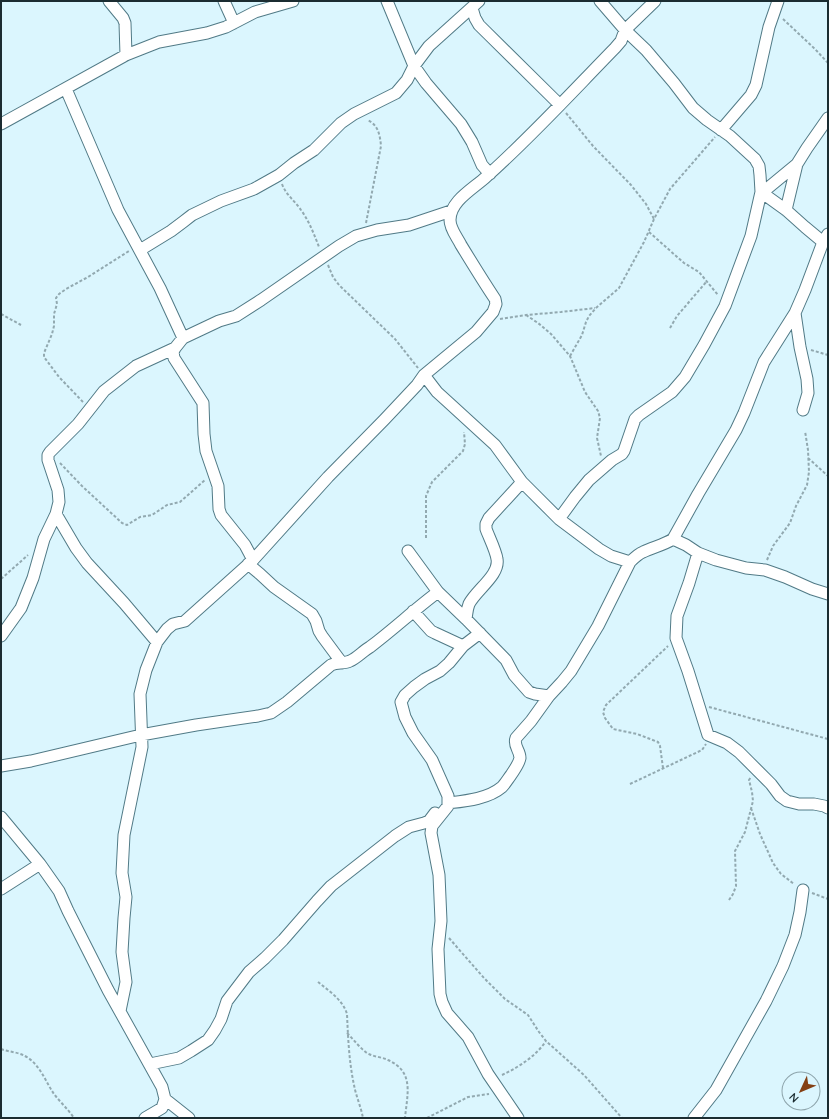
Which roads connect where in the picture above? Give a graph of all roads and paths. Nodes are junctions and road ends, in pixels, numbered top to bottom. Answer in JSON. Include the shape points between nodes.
{"nodes":[{"id":1,"x":109,"y":1,"type":"edge"},
{"id":2,"x":224,"y":1,"type":"edge"},
{"id":3,"x":293,"y":1,"type":"edge"},
{"id":4,"x":387,"y":1,"type":"edge"},
{"id":5,"x":600,"y":1,"type":"edge"},
{"id":6,"x":654,"y":1,"type":"edge"},
{"id":7,"x":777,"y":3,"type":"edge"},
{"id":8,"x":476,"y":4,"type":"edge"},
{"id":9,"x":234,"y":23,"type":"junction"},
{"id":10,"x":625,"y":30,"type":"junction"},
{"id":11,"x":126,"y":55,"type":"junction"},
{"id":12,"x":828,"y":63,"type":"edge"},
{"id":13,"x":414,"y":66,"type":"junction"},
{"id":14,"x":66,"y":89,"type":"junction"},
{"id":15,"x":560,"y":105,"type":"junction"},
{"id":16,"x":354,"y":114,"type":"junction"},
{"id":17,"x":828,"y":118,"type":"edge"},
{"id":18,"x":1,"y":124,"type":"edge"},
{"id":19,"x":721,"y":130,"type":"junction"},
{"id":20,"x":797,"y":164,"type":"junction"},
{"id":21,"x":490,"y":174,"type":"junction"},
{"id":22,"x":279,"y":175,"type":"junction"},
{"id":23,"x":762,"y":192,"type":"junction"},
{"id":24,"x":786,"y":210,"type":"junction"},
{"id":25,"x":451,"y":211,"type":"junction"},
{"id":26,"x":654,"y":219,"type":"junction"},
{"id":27,"x":649,"y":232,"type":"junction"},
{"id":28,"x":364,"y":234,"type":"junction"},
{"id":29,"x":826,"y":238,"type":"edge"},
{"id":30,"x":139,"y":247,"type":"junction"},
{"id":31,"x":323,"y":257,"type":"junction"},
{"id":32,"x":707,"y":281,"type":"junction"},
{"id":33,"x":725,"y":306,"type":"junction"},
{"id":34,"x":596,"y":308,"type":"junction"},
{"id":35,"x":795,"y":313,"type":"junction"},
{"id":36,"x":1,"y":314,"type":"edge"},
{"id":37,"x":526,"y":315,"type":"junction"},
{"id":38,"x":21,"y":325,"type":"dead end"},
{"id":39,"x":482,"y":325,"type":"junction"},
{"id":40,"x":670,"y":328,"type":"dead end"},
{"id":41,"x":182,"y":338,"type":"junction"},
{"id":42,"x":800,"y":346,"type":"junction"},
{"id":43,"x":175,"y":348,"type":"junction"},
{"id":44,"x":828,"y":355,"type":"edge"},
{"id":45,"x":570,"y":356,"type":"junction"},
{"id":46,"x":424,"y":375,"type":"junction"},
{"id":47,"x":89,"y":408,"type":"junction"},
{"id":48,"x":803,"y":410,"type":"dead end"},
{"id":49,"x":464,"y":417,"type":"junction"},
{"id":50,"x":805,"y":431,"type":"dead end"},
{"id":51,"x":50,"y":452,"type":"junction"},
{"id":52,"x":808,"y":458,"type":"junction"},
{"id":53,"x":604,"y":467,"type":"junction"},
{"id":54,"x":214,"y":472,"type":"junction"},
{"id":55,"x":828,"y":476,"type":"edge"},
{"id":56,"x":522,"y":482,"type":"junction"},
{"id":57,"x":56,"y":514,"type":"junction"},
{"id":58,"x":559,"y":520,"type":"junction"},
{"id":59,"x":426,"y":538,"type":"dead end"},
{"id":60,"x":673,"y":539,"type":"junction"},
{"id":61,"x":408,"y":551,"type":"dead end"},
{"id":62,"x":698,"y":553,"type":"junction"},
{"id":63,"x":29,"y":554,"type":"dead end"},
{"id":64,"x":250,"y":562,"type":"junction"},
{"id":65,"x":630,"y":562,"type":"junction"},
{"id":66,"x":762,"y":570,"type":"junction"},
{"id":67,"x":1,"y":579,"type":"edge"},
{"id":68,"x":438,"y":592,"type":"junction"},
{"id":69,"x":828,"y":594,"type":"edge"},
{"id":70,"x":413,"y":611,"type":"junction"},
{"id":71,"x":466,"y":619,"type":"junction"},
{"id":72,"x":480,"y":633,"type":"junction"},
{"id":73,"x":1,"y":636,"type":"edge"},
{"id":74,"x":676,"y":638,"type":"junction"},
{"id":75,"x":157,"y":642,"type":"junction"},
{"id":76,"x":463,"y":646,"type":"junction"},
{"id":77,"x":342,"y":663,"type":"junction"},
{"id":78,"x":549,"y":696,"type":"junction"},
{"id":79,"x":698,"y":704,"type":"junction"},
{"id":80,"x":141,"y":735,"type":"junction"},
{"id":81,"x":708,"y":736,"type":"junction"},
{"id":82,"x":828,"y":739,"type":"edge"},
{"id":83,"x":1,"y":766,"type":"edge"},
{"id":84,"x":755,"y":767,"type":"junction"},
{"id":85,"x":663,"y":768,"type":"junction"},
{"id":86,"x":630,"y":784,"type":"dead end"},
{"id":87,"x":447,"y":806,"type":"junction"},
{"id":88,"x":751,"y":807,"type":"junction"},
{"id":89,"x":828,"y":808,"type":"edge"},
{"id":90,"x":1,"y":817,"type":"edge"},
{"id":91,"x":40,"y":864,"type":"junction"},
{"id":92,"x":1,"y":889,"type":"edge"},
{"id":93,"x":803,"y":890,"type":"junction"},
{"id":94,"x":828,"y":899,"type":"edge"},
{"id":95,"x":729,"y":900,"type":"dead end"},
{"id":96,"x":440,"y":928,"type":"junction"},
{"id":97,"x":318,"y":982,"type":"dead end"},
{"id":98,"x":120,"y":1010,"type":"junction"},
{"id":99,"x":347,"y":1033,"type":"junction"},
{"id":100,"x":546,"y":1041,"type":"junction"},
{"id":101,"x":1,"y":1050,"type":"edge"},
{"id":102,"x":150,"y":1064,"type":"junction"},
{"id":103,"x":492,"y":1080,"type":"junction"},
{"id":104,"x":500,"y":1092,"type":"junction"},
{"id":105,"x":165,"y":1099,"type":"junction"},
{"id":106,"x":74,"y":1118,"type":"edge"},
{"id":107,"x":146,"y":1118,"type":"edge"},
{"id":108,"x":189,"y":1118,"type":"edge"},
{"id":109,"x":363,"y":1118,"type":"edge"},
{"id":110,"x":404,"y":1118,"type":"edge"},
{"id":111,"x":428,"y":1118,"type":"edge"},
{"id":112,"x":518,"y":1118,"type":"edge"},
{"id":113,"x":622,"y":1118,"type":"edge"},
{"id":114,"x":694,"y":1118,"type":"edge"}],
"edges":[{"from":1,"to":11,"type":"street","via":[[125,23]]},
{"from":2,"to":9,"type":"street"},
{"from":3,"to":9,"type":"street","via":[[255,12]]},
{"from":4,"to":13,"type":"street"},
{"from":5,"to":10,"type":"street"},
{"from":6,"to":10,"type":"street"},
{"from":7,"to":12,"type":"path"},
{"from":7,"to":19,"type":"street","via":[[756,85],[751,95]]},
{"from":8,"to":13,"type":"street","via":[[429,46]]},
{"from":8,"to":15,"type":"street","via":[[475,18],[479,25]]},
{"from":9,"to":11,"type":"street","via":[[207,33],[159,42]]},
{"from":10,"to":15,"type":"street","via":[[615,48]]},
{"from":10,"to":19,"type":"street","via":[[646,50],[693,108]]},
{"from":11,"to":14,"type":"street"},
{"from":13,"to":16,"type":"street","via":[[396,93]]},
{"from":13,"to":21,"type":"street","via":[[461,124],[482,165]]},
{"from":14,"to":18,"type":"street"},
{"from":14,"to":30,"type":"street","via":[[118,210]]},
{"from":15,"to":21,"type":"street"},
{"from":15,"to":26,"type":"path","via":[[593,146],[631,185]]},
{"from":16,"to":22,"type":"street","via":[[341,123],[314,150]]},
{"from":16,"to":28,"type":"path","via":[[371,121],[380,134],[381,146]]},
{"from":17,"to":20,"type":"street"},
{"from":19,"to":23,"type":"street","via":[[756,159]]},
{"from":19,"to":26,"type":"path","via":[[670,189]]},
{"from":20,"to":23,"type":"street"},
{"from":20,"to":24,"type":"street"},
{"from":21,"to":25,"type":"street","via":[[456,203]]},
{"from":22,"to":30,"type":"street","via":[[254,189],[192,215],[171,231]]},
{"from":22,"to":31,"type":"path","via":[[287,194],[304,213]]},
{"from":23,"to":24,"type":"street"},
{"from":23,"to":33,"type":"street","via":[[751,236]]},
{"from":24,"to":29,"type":"street","via":[[805,228]]},
{"from":25,"to":28,"type":"street","via":[[409,225]]},
{"from":25,"to":39,"type":"street","via":[[450,226],[495,299],[495,308]]},
{"from":26,"to":27,"type":"path"},
{"from":27,"to":32,"type":"path"},
{"from":27,"to":34,"type":"path","via":[[619,288]]},
{"from":28,"to":31,"type":"street","via":[[350,239]]},
{"from":29,"to":35,"type":"street"},
{"from":30,"to":41,"type":"street"},
{"from":30,"to":47,"type":"path","via":[[66,289],[56,298],[54,326],[44,357],[59,378]]},
{"from":31,"to":41,"type":"street","via":[[236,316]]},
{"from":31,"to":46,"type":"path","via":[[339,285],[395,339]]},
{"from":32,"to":33,"type":"path"},
{"from":32,"to":40,"type":"path"},
{"from":33,"to":53,"type":"street","via":[[685,377],[672,392],[635,419],[624,451]]},
{"from":34,"to":37,"type":"path"},
{"from":34,"to":45,"type":"path","via":[[589,316]]},
{"from":35,"to":42,"type":"street"},
{"from":35,"to":60,"type":"street","via":[[764,362],[736,430]]},
{"from":36,"to":38,"type":"path"},
{"from":37,"to":39,"type":"path","via":[[507,317]]},
{"from":37,"to":45,"type":"path","via":[[551,334]]},
{"from":39,"to":46,"type":"street"},
{"from":41,"to":43,"type":"street"},
{"from":42,"to":44,"type":"path"},
{"from":42,"to":48,"type":"street","via":[[808,393]]},
{"from":43,"to":47,"type":"street","via":[[136,366],[104,391]]},
{"from":43,"to":54,"type":"street","via":[[174,358],[203,403],[206,452]]},
{"from":45,"to":53,"type":"path","via":[[585,392],[598,411],[600,418],[597,438]]},
{"from":46,"to":49,"type":"street","via":[[437,392]]},
{"from":46,"to":64,"type":"street"},
{"from":47,"to":51,"type":"street","via":[[78,424]]},
{"from":49,"to":56,"type":"street","via":[[495,445]]},
{"from":49,"to":59,"type":"path","via":[[463,450],[432,482],[426,496]]},
{"from":50,"to":52,"type":"path"},
{"from":51,"to":54,"type":"path","via":[[82,486],[125,525],[140,517],[152,515],[167,505],[180,502]]},
{"from":51,"to":57,"type":"street","via":[[48,460],[58,490]]},
{"from":52,"to":55,"type":"path"},
{"from":52,"to":66,"type":"path","via":[[807,485],[790,523],[773,546]]},
{"from":53,"to":58,"type":"street","via":[[589,480]]},
{"from":54,"to":64,"type":"street","via":[[221,515],[244,545]]},
{"from":56,"to":58,"type":"street"},
{"from":56,"to":71,"type":"street","via":[[486,524],[497,558],[497,566],[470,602]]},
{"from":57,"to":73,"type":"street","via":[[44,538],[33,578],[21,608]]},
{"from":57,"to":75,"type":"street","via":[[87,563]]},
{"from":58,"to":65,"type":"street","via":[[612,556]]},
{"from":60,"to":62,"type":"street"},
{"from":60,"to":65,"type":"street","via":[[638,554]]},
{"from":61,"to":68,"type":"street"},
{"from":62,"to":66,"type":"street","via":[[746,568]]},
{"from":62,"to":74,"type":"street","via":[[677,616]]},
{"from":63,"to":67,"type":"path"},
{"from":64,"to":75,"type":"street","via":[[184,621],[167,629]]},
{"from":64,"to":77,"type":"street","via":[[274,587],[312,614],[322,636]]},
{"from":65,"to":78,"type":"street","via":[[598,626],[571,671]]},
{"from":66,"to":69,"type":"street"},
{"from":68,"to":70,"type":"street"},
{"from":68,"to":71,"type":"street"},
{"from":70,"to":76,"type":"street","via":[[435,634]]},
{"from":70,"to":77,"type":"street","via":[[351,661]]},
{"from":71,"to":72,"type":"street"},
{"from":72,"to":76,"type":"street"},
{"from":72,"to":78,"type":"street","via":[[506,660],[514,675],[529,692]]},
{"from":74,"to":79,"type":"street"},
{"from":74,"to":85,"type":"path","via":[[606,705],[603,712],[613,729],[658,742]]},
{"from":75,"to":80,"type":"street","via":[[140,694]]},
{"from":76,"to":87,"type":"street","via":[[449,663],[414,687],[401,702],[413,733],[432,760],[445,788],[448,796]]},
{"from":77,"to":80,"type":"street","via":[[331,665],[271,713]]},
{"from":78,"to":87,"type":"street","via":[[515,740],[520,759],[503,786],[495,792]]},
{"from":79,"to":81,"type":"street"},
{"from":79,"to":82,"type":"path"},
{"from":80,"to":83,"type":"street"},
{"from":80,"to":98,"type":"street","via":[[142,747],[124,835],[122,872],[126,897],[122,952],[126,982]]},
{"from":81,"to":84,"type":"street","via":[[733,746]]},
{"from":81,"to":85,"type":"path","via":[[702,750]]},
{"from":84,"to":88,"type":"path","via":[[749,780],[753,801]]},
{"from":84,"to":89,"type":"street","via":[[787,801]]},
{"from":85,"to":86,"type":"path"},
{"from":87,"to":96,"type":"street","via":[[432,826],[431,833],[439,875]]},
{"from":87,"to":102,"type":"street","via":[[429,821],[409,827],[395,836],[331,886],[283,940],[249,972],[227,1001],[221,1019],[208,1040],[179,1058]]},
{"from":88,"to":93,"type":"path","via":[[773,863],[780,874]]},
{"from":88,"to":95,"type":"path","via":[[745,832],[735,851],[736,886]]},
{"from":90,"to":91,"type":"street"},
{"from":91,"to":92,"type":"street"},
{"from":91,"to":98,"type":"street","via":[[59,891],[104,984]]},
{"from":93,"to":94,"type":"path"},
{"from":93,"to":114,"type":"street","via":[[795,935],[783,966],[716,1090]]},
{"from":96,"to":100,"type":"path","via":[[505,999],[528,1015]]},
{"from":96,"to":103,"type":"street","via":[[438,949],[442,1002],[447,1013],[468,1037]]},
{"from":97,"to":99,"type":"path","via":[[335,996],[345,1009]]},
{"from":98,"to":102,"type":"street"},
{"from":99,"to":109,"type":"path","via":[[354,1086]]},
{"from":99,"to":110,"type":"path","via":[[369,1054],[386,1059],[400,1069],[408,1087]]},
{"from":100,"to":103,"type":"path","via":[[528,1060]]},
{"from":100,"to":113,"type":"path","via":[[584,1075]]},
{"from":101,"to":106,"type":"path","via":[[21,1054],[34,1063]]},
{"from":102,"to":105,"type":"street"},
{"from":103,"to":104,"type":"street"},
{"from":104,"to":111,"type":"path","via":[[468,1097]]},
{"from":104,"to":112,"type":"street"},
{"from":105,"to":107,"type":"street","via":[[162,1108]]},
{"from":105,"to":108,"type":"street"}]}
